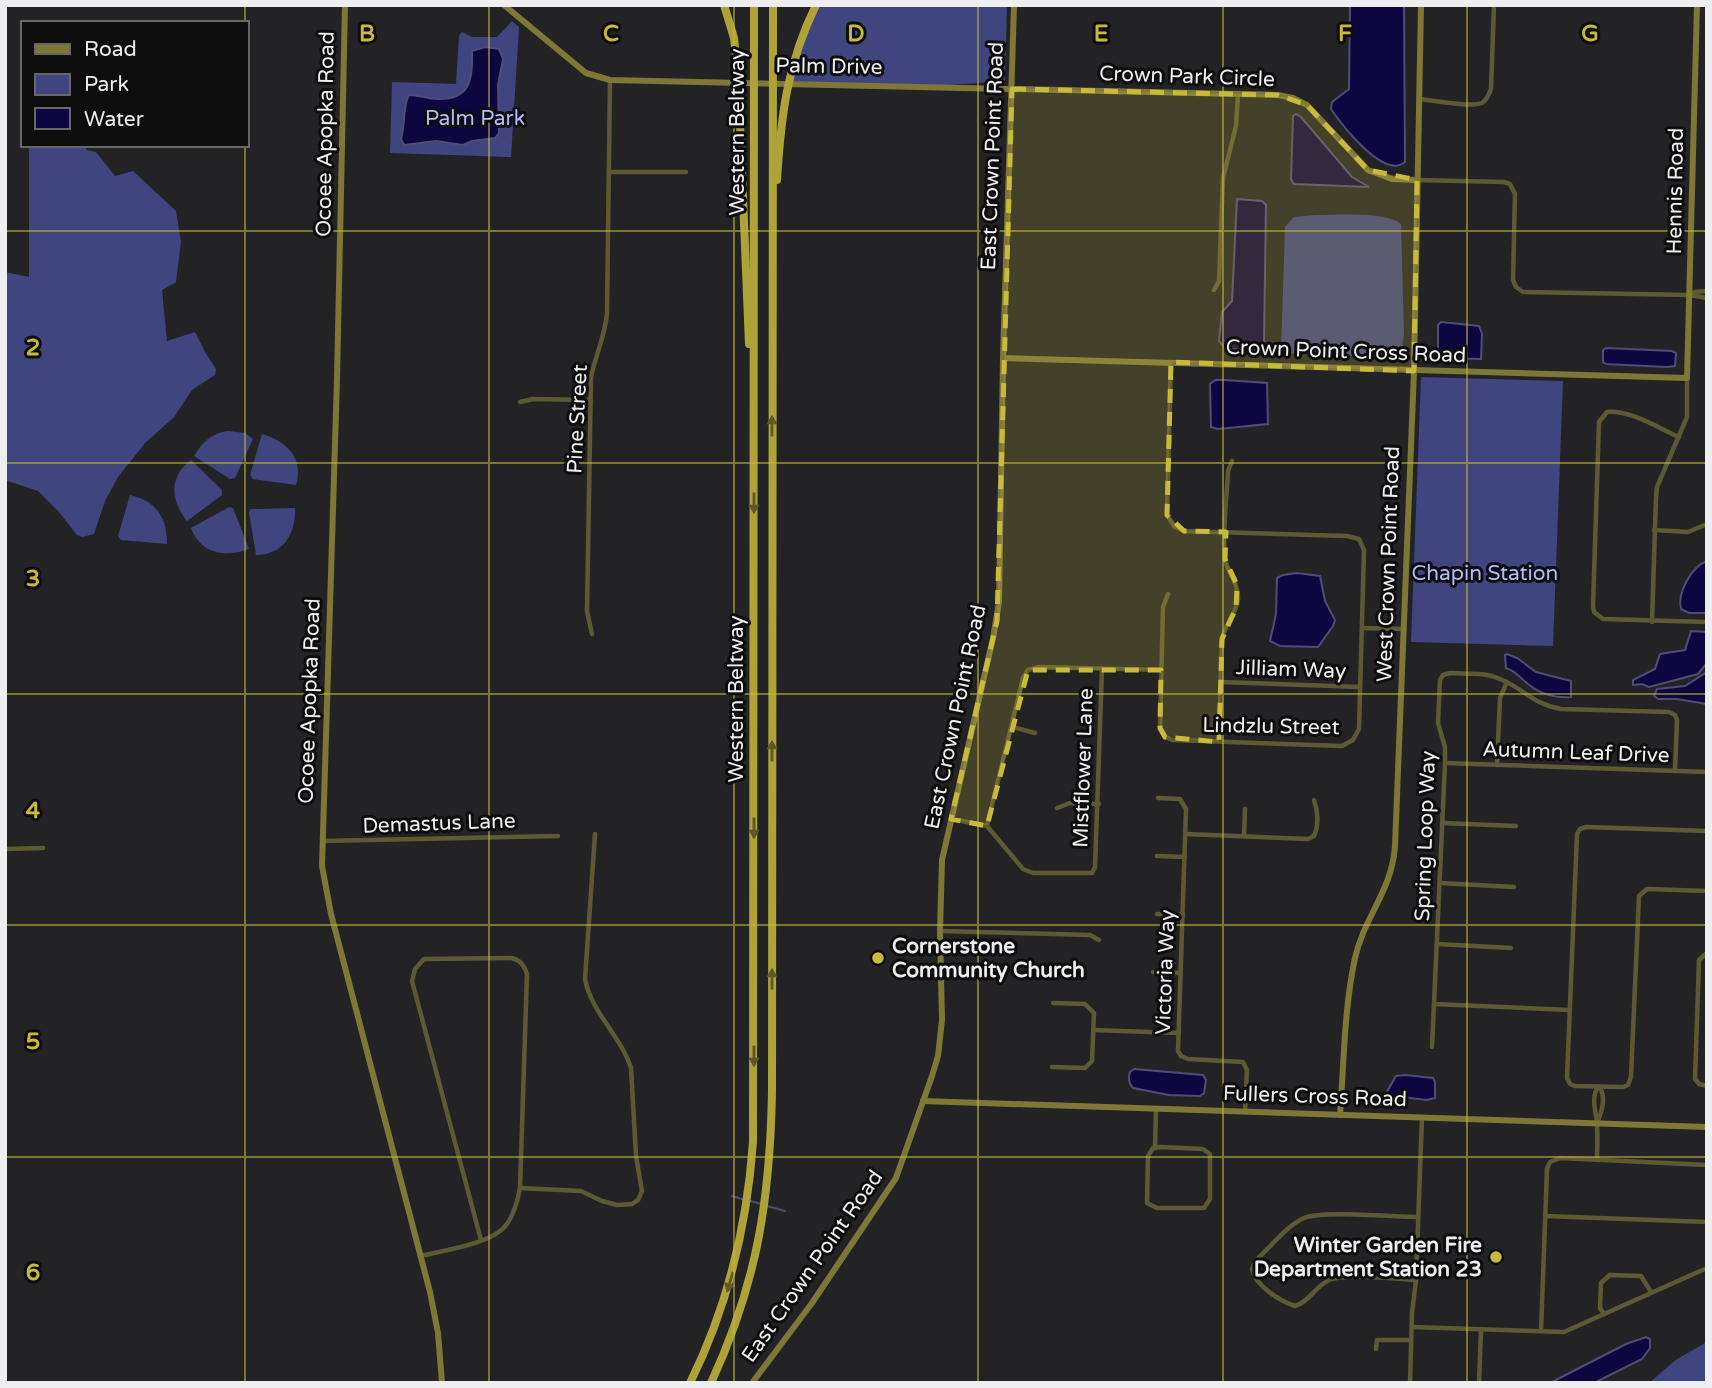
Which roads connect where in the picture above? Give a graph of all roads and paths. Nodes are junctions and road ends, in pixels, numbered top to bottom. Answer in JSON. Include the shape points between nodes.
{"nodes":[{"id":1,"x":345,"y":5,"type":"edge"},
{"id":2,"x":504,"y":5,"type":"edge"},
{"id":3,"x":724,"y":5,"type":"edge"},
{"id":4,"x":754,"y":5,"type":"edge"},
{"id":5,"x":773,"y":5,"type":"edge"},
{"id":6,"x":816,"y":5,"type":"edge"},
{"id":7,"x":1014,"y":5,"type":"edge"},
{"id":8,"x":1421,"y":5,"type":"edge"},
{"id":9,"x":1494,"y":5,"type":"edge"},
{"id":10,"x":1697,"y":5,"type":"edge"},
{"id":11,"x":610,"y":80,"type":"junction"},
{"id":12,"x":1012,"y":89,"type":"junction"},
{"id":13,"x":1238,"y":93,"type":"junction"},
{"id":14,"x":1418,"y":99,"type":"junction"},
{"id":15,"x":609,"y":172,"type":"junction"},
{"id":16,"x":686,"y":172,"type":"dead end"},
{"id":17,"x":1417,"y":180,"type":"junction"},
{"id":18,"x":772,"y":264,"type":"junction"},
{"id":19,"x":1214,"y":290,"type":"dead end"},
{"id":20,"x":1707,"y":291,"type":"edge"},
{"id":21,"x":1690,"y":295,"type":"junction"},
{"id":22,"x":1707,"y":298,"type":"edge"},
{"id":23,"x":1003,"y":358,"type":"junction"},
{"id":24,"x":1171,"y":362,"type":"junction"},
{"id":25,"x":1414,"y":371,"type":"junction"},
{"id":26,"x":1687,"y":378,"type":"junction"},
{"id":27,"x":591,"y":400,"type":"junction"},
{"id":28,"x":520,"y":402,"type":"dead end"},
{"id":29,"x":1679,"y":437,"type":"junction"},
{"id":30,"x":1232,"y":461,"type":"dead end"},
{"id":31,"x":754,"y":463,"type":"junction"},
{"id":32,"x":1707,"y":524,"type":"edge"},
{"id":33,"x":1654,"y":530,"type":"junction"},
{"id":34,"x":1226,"y":532,"type":"junction"},
{"id":35,"x":1168,"y":594,"type":"dead end"},
{"id":36,"x":1652,"y":622,"type":"junction"},
{"id":37,"x":1707,"y":622,"type":"edge"},
{"id":38,"x":1362,"y":628,"type":"junction"},
{"id":39,"x":1403,"y":629,"type":"junction"},
{"id":40,"x":592,"y":634,"type":"dead end"},
{"id":41,"x":1102,"y":669,"type":"junction"},
{"id":42,"x":1161,"y":670,"type":"junction"},
{"id":43,"x":1221,"y":682,"type":"junction"},
{"id":44,"x":1507,"y":682,"type":"junction"},
{"id":45,"x":1360,"y":687,"type":"junction"},
{"id":46,"x":1012,"y":727,"type":"junction"},
{"id":47,"x":1035,"y":733,"type":"dead end"},
{"id":48,"x":1219,"y":741,"type":"junction"},
{"id":49,"x":1445,"y":763,"type":"junction"},
{"id":50,"x":1497,"y":765,"type":"junction"},
{"id":51,"x":1675,"y":771,"type":"junction"},
{"id":52,"x":1707,"y":772,"type":"edge"},
{"id":53,"x":1158,"y":798,"type":"dead end"},
{"id":54,"x":1314,"y":800,"type":"dead end"},
{"id":55,"x":1098,"y":804,"type":"junction"},
{"id":56,"x":1057,"y":808,"type":"dead end"},
{"id":57,"x":1245,"y":810,"type":"dead end"},
{"id":58,"x":951,"y":819,"type":"junction"},
{"id":59,"x":1442,"y":822,"type":"junction"},
{"id":60,"x":988,"y":826,"type":"junction"},
{"id":61,"x":1516,"y":826,"type":"dead end"},
{"id":62,"x":1707,"y":831,"type":"edge"},
{"id":63,"x":595,"y":834,"type":"dead end"},
{"id":64,"x":1186,"y":834,"type":"junction"},
{"id":65,"x":558,"y":836,"type":"dead end"},
{"id":66,"x":1244,"y":836,"type":"junction"},
{"id":67,"x":321,"y":841,"type":"junction"},
{"id":68,"x":43,"y":848,"type":"dead end"},
{"id":69,"x":5,"y":849,"type":"edge"},
{"id":70,"x":1157,"y":856,"type":"dead end"},
{"id":71,"x":1185,"y":857,"type":"junction"},
{"id":72,"x":1440,"y":883,"type":"junction"},
{"id":73,"x":1514,"y":887,"type":"dead end"},
{"id":74,"x":1707,"y":891,"type":"edge"},
{"id":75,"x":1157,"y":914,"type":"dead end"},
{"id":76,"x":1183,"y":915,"type":"junction"},
{"id":77,"x":940,"y":931,"type":"junction"},
{"id":78,"x":1099,"y":940,"type":"dead end"},
{"id":79,"x":1437,"y":944,"type":"junction"},
{"id":80,"x":1511,"y":948,"type":"dead end"},
{"id":81,"x":1707,"y":953,"type":"edge"},
{"id":82,"x":1153,"y":972,"type":"dead end"},
{"id":83,"x":1180,"y":973,"type":"junction"},
{"id":84,"x":1053,"y":1003,"type":"dead end"},
{"id":85,"x":1434,"y":1004,"type":"junction"},
{"id":86,"x":1569,"y":1010,"type":"junction"},
{"id":87,"x":1698,"y":1014,"type":"junction"},
{"id":88,"x":1707,"y":1014,"type":"edge"},
{"id":89,"x":1093,"y":1030,"type":"junction"},
{"id":90,"x":1179,"y":1033,"type":"junction"},
{"id":91,"x":1432,"y":1048,"type":"dead end"},
{"id":92,"x":1052,"y":1067,"type":"dead end"},
{"id":93,"x":1707,"y":1086,"type":"edge"},
{"id":94,"x":1599,"y":1087,"type":"junction"},
{"id":95,"x":923,"y":1101,"type":"junction"},
{"id":96,"x":1156,"y":1109,"type":"junction"},
{"id":97,"x":1245,"y":1112,"type":"junction"},
{"id":98,"x":1340,"y":1115,"type":"junction"},
{"id":99,"x":1422,"y":1117,"type":"junction"},
{"id":100,"x":1597,"y":1123,"type":"junction"},
{"id":101,"x":1707,"y":1127,"type":"edge"},
{"id":102,"x":1155,"y":1148,"type":"junction"},
{"id":103,"x":1597,"y":1160,"type":"junction"},
{"id":104,"x":1707,"y":1165,"type":"edge"},
{"id":105,"x":520,"y":1188,"type":"junction"},
{"id":106,"x":1545,"y":1216,"type":"junction"},
{"id":107,"x":1418,"y":1217,"type":"junction"},
{"id":108,"x":1707,"y":1222,"type":"edge"},
{"id":109,"x":481,"y":1240,"type":"junction"},
{"id":110,"x":421,"y":1256,"type":"junction"},
{"id":111,"x":1707,"y":1268,"type":"edge"},
{"id":112,"x":1416,"y":1280,"type":"junction"},
{"id":113,"x":1651,"y":1292,"type":"junction"},
{"id":114,"x":1604,"y":1314,"type":"junction"},
{"id":115,"x":1412,"y":1327,"type":"junction"},
{"id":116,"x":1481,"y":1330,"type":"junction"},
{"id":117,"x":1541,"y":1331,"type":"junction"},
{"id":118,"x":1411,"y":1340,"type":"junction"},
{"id":119,"x":1376,"y":1349,"type":"dead end"},
{"id":120,"x":442,"y":1383,"type":"edge"},
{"id":121,"x":690,"y":1383,"type":"edge"},
{"id":122,"x":711,"y":1383,"type":"edge"},
{"id":123,"x":752,"y":1383,"type":"edge"},
{"id":124,"x":1410,"y":1383,"type":"edge"},
{"id":125,"x":1479,"y":1383,"type":"edge"}],
"edges":[{"from":1,"to":67,"type":"street","name":"Ocoee Apopka Road"},
{"from":2,"to":11,"type":"street","name":"Palm Drive","via":[[577,66]]},
{"from":3,"to":31,"type":"highway","via":[[738,75]]},
{"from":4,"to":31,"type":"highway","name":"Western Beltway"},
{"from":5,"to":18,"type":"highway","name":"Western Beltway"},
{"from":6,"to":18,"type":"highway","via":[[789,76],[780,125]]},
{"from":7,"to":12,"type":"street","name":"East Crown Point Road"},
{"from":8,"to":14,"type":"street","name":"West Crown Point Road"},
{"from":9,"to":14,"type":"street","via":[[1488,98],[1471,104]]},
{"from":10,"to":21,"type":"street","name":"Hennis Road"},
{"from":11,"to":12,"type":"street","name":"Palm Drive"},
{"from":11,"to":15,"type":"street","name":"Pine Street"},
{"from":12,"to":13,"type":"street","name":"Crown Park Circle"},
{"from":12,"to":23,"type":"street","name":"East Crown Point Road"},
{"from":13,"to":17,"type":"street","name":"Crown Park Circle","via":[[1293,98],[1307,105],[1368,170],[1392,179]]},
{"from":13,"to":19,"type":"street","via":[[1236,125],[1223,178],[1219,281]]},
{"from":14,"to":17,"type":"street","name":"West Crown Point Road"},
{"from":15,"to":16,"type":"street"},
{"from":15,"to":27,"type":"street","name":"Pine Street","via":[[606,327],[594,358]]},
{"from":17,"to":21,"type":"street","name":"Crown Park Circle","via":[[1510,184],[1515,194],[1513,279],[1523,292]]},
{"from":17,"to":25,"type":"street","name":"West Crown Point Road"},
{"from":122,"to":18,"type":"highway","name":"Western Beltway","one_way":true,"via":[[748,1286],[767,1194],[772,1092]]},
{"from":20,"to":21,"type":"street"},
{"from":21,"to":22,"type":"street"},
{"from":21,"to":26,"type":"street","name":"Hennis Road"},
{"from":23,"to":24,"type":"street","name":"Crown Point Cross Road"},
{"from":23,"to":58,"type":"street","name":"East Crown Point Road","via":[[997,621]]},
{"from":24,"to":25,"type":"street","name":"Crown Point Cross Road"},
{"from":24,"to":34,"type":"street","via":[[1167,514],[1175,527],[1184,531]]},
{"from":25,"to":26,"type":"street","name":"Crown Point Cross Road"},
{"from":25,"to":39,"type":"street","name":"West Crown Point Road"},
{"from":26,"to":29,"type":"street","via":[[1687,417]]},
{"from":27,"to":28,"type":"street"},
{"from":27,"to":40,"type":"street","name":"Pine Street","via":[[587,611]]},
{"from":29,"to":33,"type":"street","via":[[1657,487]]},
{"from":29,"to":36,"type":"street","via":[[1613,411],[1599,422],[1593,606],[1603,619]]},
{"from":30,"to":34,"type":"street"},
{"from":31,"to":121,"type":"highway","name":"Western Beltway","one_way":true,"via":[[750,1190],[735,1268]]},
{"from":32,"to":33,"type":"street","via":[[1688,532]]},
{"from":33,"to":36,"type":"street"},
{"from":34,"to":38,"type":"street","name":"Lindzlu Street","via":[[1359,539],[1364,550]]},
{"from":34,"to":43,"type":"street","via":[[1225,559],[1238,598],[1224,631]]},
{"from":35,"to":42,"type":"street","name":"Lindzlu Street","via":[[1163,607]]},
{"from":36,"to":37,"type":"street"},
{"from":38,"to":39,"type":"street"},
{"from":38,"to":45,"type":"street","name":"Lindzlu Street"},
{"from":39,"to":98,"type":"street","name":"West Crown Point Road","via":[[1394,863],[1355,956]]},
{"from":41,"to":42,"type":"street"},
{"from":41,"to":46,"type":"street","via":[[1028,670]]},
{"from":41,"to":55,"type":"street","name":"Mistflower Lane"},
{"from":42,"to":48,"type":"street","name":"Lindzlu Street","via":[[1160,728],[1165,737]]},
{"from":43,"to":45,"type":"street","name":"Jilliam Way"},
{"from":43,"to":48,"type":"street"},
{"from":44,"to":49,"type":"street","name":"Spring Loop Way","via":[[1488,675],[1443,675],[1438,723]]},
{"from":44,"to":50,"type":"street","via":[[1500,698]]},
{"from":44,"to":51,"type":"street","name":"Spring Loop Way","via":[[1545,706],[1675,715]]},
{"from":45,"to":48,"type":"street","name":"Lindzlu Street","via":[[1359,729],[1353,740],[1342,746]]},
{"from":46,"to":47,"type":"street"},
{"from":46,"to":60,"type":"street"},
{"from":49,"to":50,"type":"street","name":"Autumn Leaf Drive"},
{"from":49,"to":59,"type":"street","name":"Spring Loop Way"},
{"from":50,"to":51,"type":"street","name":"Autumn Leaf Drive"},
{"from":51,"to":52,"type":"street","name":"Autumn Leaf Drive"},
{"from":53,"to":64,"type":"street","name":"Victoria Way","via":[[1184,802]]},
{"from":54,"to":66,"type":"street","via":[[1314,836]]},
{"from":55,"to":56,"type":"street","via":[[1070,803]]},
{"from":55,"to":60,"type":"street","name":"Mistflower Lane","via":[[1092,873],[1023,869]]},
{"from":57,"to":66,"type":"street"},
{"from":58,"to":60,"type":"street"},
{"from":58,"to":77,"type":"street","name":"East Crown Point Road","via":[[942,860]]},
{"from":59,"to":61,"type":"street"},
{"from":59,"to":72,"type":"street","name":"Spring Loop Way"},
{"from":62,"to":86,"type":"street","via":[[1580,829],[1576,836]]},
{"from":63,"to":105,"type":"street","via":[[585,979],[631,1068],[642,1191],[632,1204],[617,1205],[581,1191]]},
{"from":64,"to":66,"type":"street"},
{"from":64,"to":71,"type":"street","name":"Victoria Way"},
{"from":65,"to":67,"type":"street","name":"Demastus Lane"},
{"from":67,"to":110,"type":"street","name":"Ocoee Apopka Road","via":[[328,903]]},
{"from":68,"to":69,"type":"street"},
{"from":70,"to":71,"type":"street"},
{"from":71,"to":76,"type":"street","name":"Victoria Way"},
{"from":72,"to":73,"type":"street"},
{"from":72,"to":79,"type":"street","name":"Spring Loop Way"},
{"from":74,"to":94,"type":"street","via":[[1647,889],[1639,896],[1631,1077],[1623,1087]]},
{"from":75,"to":76,"type":"street"},
{"from":76,"to":83,"type":"street","name":"Victoria Way"},
{"from":77,"to":78,"type":"street","via":[[1090,935]]},
{"from":77,"to":95,"type":"street","name":"East Crown Point Road","via":[[941,1039]]},
{"from":79,"to":80,"type":"street"},
{"from":79,"to":85,"type":"street","name":"Spring Loop Way"},
{"from":81,"to":87,"type":"street","via":[[1699,960]]},
{"from":82,"to":83,"type":"street"},
{"from":83,"to":90,"type":"street","name":"Victoria Way"},
{"from":84,"to":89,"type":"street","via":[[1090,1007]]},
{"from":85,"to":86,"type":"street"},
{"from":85,"to":91,"type":"street","name":"Spring Loop Way"},
{"from":86,"to":94,"type":"street","via":[[1567,1078],[1575,1086]]},
{"from":87,"to":88,"type":"street"},
{"from":87,"to":93,"type":"street","via":[[1695,1079]]},
{"from":89,"to":90,"type":"street"},
{"from":89,"to":92,"type":"street","via":[[1088,1066]]},
{"from":90,"to":97,"type":"street","name":"Victoria Way","via":[[1181,1056],[1243,1062],[1247,1070]]},
{"from":94,"to":100,"type":"street","via":[[1602,1114]]},
{"from":95,"to":96,"type":"street","name":"Fullers Cross Road"},
{"from":95,"to":123,"type":"street","name":"East Crown Point Road","via":[[904,1159],[883,1199]]},
{"from":96,"to":97,"type":"street","name":"Fullers Cross Road"},
{"from":96,"to":102,"type":"street"},
{"from":97,"to":98,"type":"street","name":"Fullers Cross Road"},
{"from":98,"to":99,"type":"street","name":"Fullers Cross Road"},
{"from":99,"to":100,"type":"street","name":"Fullers Cross Road"},
{"from":99,"to":107,"type":"street"},
{"from":100,"to":101,"type":"street","name":"Fullers Cross Road"},
{"from":100,"to":103,"type":"street"},
{"from":102,"to":102,"type":"street","via":[[1208,1151],[1212,1160],[1208,1204],[1197,1209],[1157,1208],[1147,1203],[1148,1156]]},
{"from":103,"to":104,"type":"street"},
{"from":103,"to":106,"type":"street","via":[[1560,1158],[1550,1162]]},
{"from":105,"to":109,"type":"street","via":[[507,1224]]},
{"from":105,"to":109,"type":"street","via":[[525,966],[512,958],[424,960],[412,981]]},
{"from":106,"to":108,"type":"street"},
{"from":106,"to":117,"type":"street"},
{"from":107,"to":112,"type":"street"},
{"from":107,"to":112,"type":"street","via":[[1305,1217],[1255,1261],[1252,1269],[1255,1279],[1295,1306],[1335,1278]]},
{"from":109,"to":110,"type":"street"},
{"from":110,"to":120,"type":"street","name":"Ocoee Apopka Road","via":[[438,1333]]},
{"from":111,"to":113,"type":"street"},
{"from":112,"to":115,"type":"street"},
{"from":113,"to":114,"type":"street"},
{"from":113,"to":114,"type":"street","via":[[1641,1276],[1610,1275],[1601,1283]]},
{"from":114,"to":117,"type":"street","via":[[1569,1331]]},
{"from":115,"to":116,"type":"street"},
{"from":115,"to":118,"type":"street"},
{"from":116,"to":117,"type":"street"},
{"from":116,"to":125,"type":"street"},
{"from":118,"to":119,"type":"street","via":[[1377,1340]]},
{"from":118,"to":124,"type":"street"}]}
